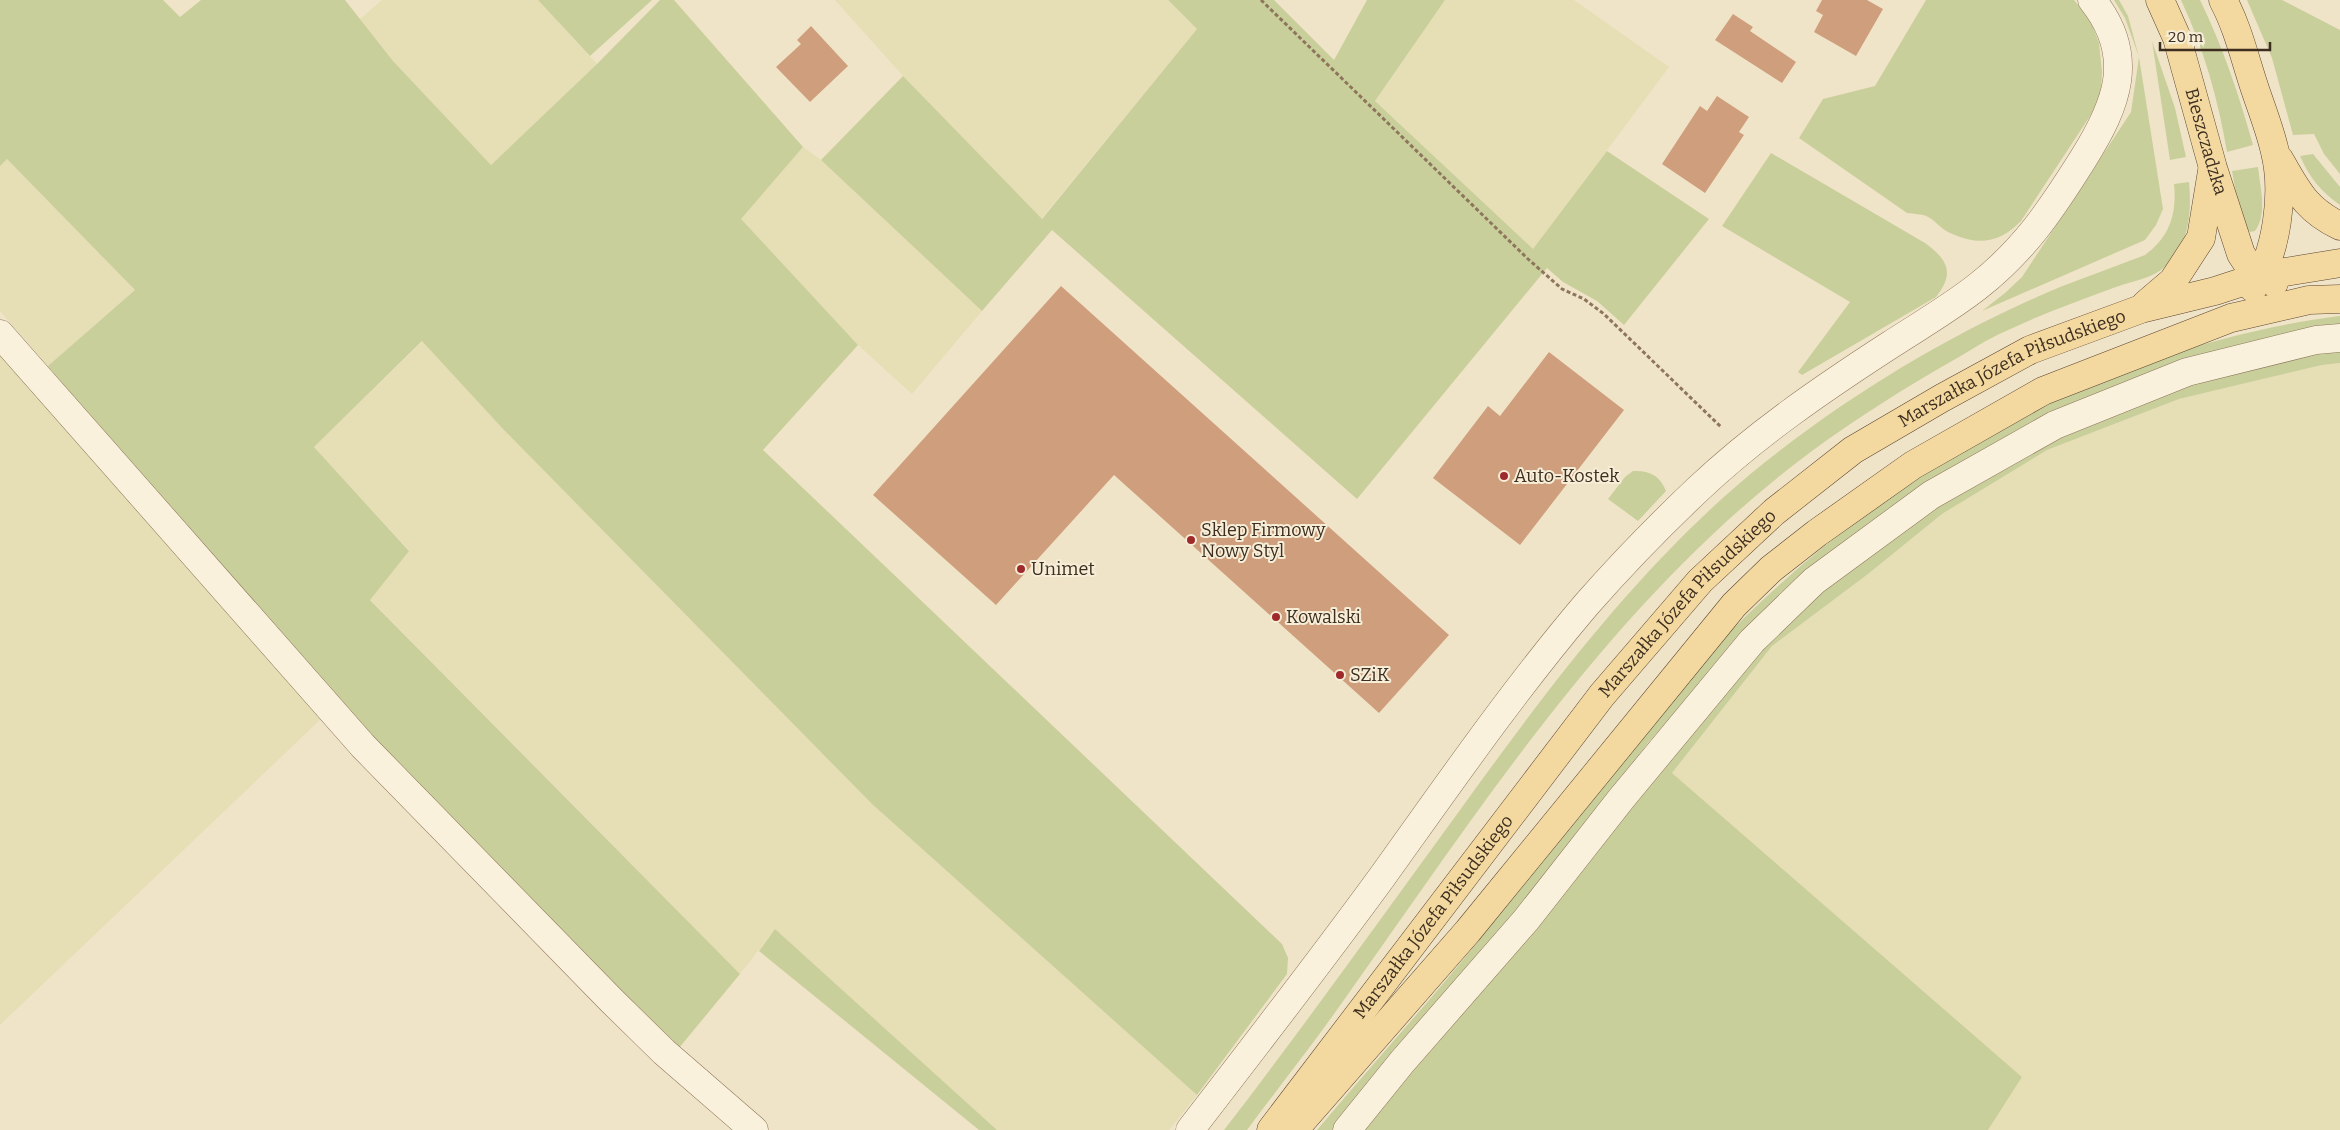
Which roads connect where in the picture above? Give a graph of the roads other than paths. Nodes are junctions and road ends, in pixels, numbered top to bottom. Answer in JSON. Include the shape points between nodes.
{"nodes":[{"id":1,"x":2092,"y":0,"type":"edge"},
{"id":2,"x":2160,"y":0,"type":"edge"},
{"id":3,"x":2223,"y":0,"type":"edge"},
{"id":4,"x":2275,"y":152,"type":"junction"},
{"id":5,"x":2212,"y":168,"type":"junction"},
{"id":6,"x":2340,"y":226,"type":"edge"},
{"id":7,"x":2340,"y":263,"type":"edge"},
{"id":8,"x":2261,"y":276,"type":"junction"},
{"id":9,"x":2340,"y":299,"type":"edge"},
{"id":10,"x":2309,"y":300,"type":"junction"},
{"id":11,"x":2141,"y":309,"type":"junction"},
{"id":12,"x":2231,"y":318,"type":"junction"},
{"id":13,"x":0,"y":334,"type":"edge"},
{"id":14,"x":2340,"y":338,"type":"edge"},
{"id":15,"x":754,"y":1130,"type":"edge"},
{"id":16,"x":1190,"y":1130,"type":"edge"},
{"id":17,"x":1270,"y":1130,"type":"edge"},
{"id":18,"x":1294,"y":1130,"type":"edge"},
{"id":19,"x":1347,"y":1130,"type":"edge"}],
"edges":[{"from":1,"to":16,"type":"street","via":[[2111,31],[2117,53],[2116,92],[2100,132],[2035,229],[2004,266],[1976,290],[1814,396],[1743,449],[1630,556],[1518,690],[1324,957]]},
{"from":2,"to":5,"type":"main road","name":"Bieszczadzka","via":[[2177,38]]},
{"from":3,"to":4,"type":"main road","via":[[2239,37]]},
{"from":4,"to":6,"type":"main road","via":[[2302,199]]},
{"from":4,"to":8,"type":"main road","via":[[2279,175],[2275,234]]},
{"from":5,"to":8,"type":"main road","name":"Bieszczadzka","via":[[2241,254]]},
{"from":5,"to":11,"type":"main road","via":[[2201,238],[2173,281]]},
{"from":7,"to":8,"type":"main road"},
{"from":8,"to":10,"type":"main road","name":"Bieszczadzka"},
{"from":8,"to":11,"type":"main road","name":"Marszałka Józefa Piłsudskiego"},
{"from":8,"to":12,"type":"main road"},
{"from":9,"to":10,"type":"main road","name":"Bieszczadzka"},
{"from":10,"to":12,"type":"main road","name":"Bieszczadzka"},
{"from":11,"to":17,"type":"main road","name":"Marszałka Józefa Piłsudskiego","via":[[2030,350],[1854,450],[1774,512],[1707,575],[1602,695]]},
{"from":12,"to":18,"type":"main road","name":"Marszałka Józefa Piłsudskiego","via":[[2044,391],[1913,465],[1771,569],[1734,606],[1468,931]]},
{"from":13,"to":15,"type":"street","via":[[363,746],[612,1001],[664,1052]]},
{"from":14,"to":19,"type":"street","via":[[2316,340],[2187,372],[2055,426],[1930,495],[1814,581],[1752,641],[1526,920]]}]}
